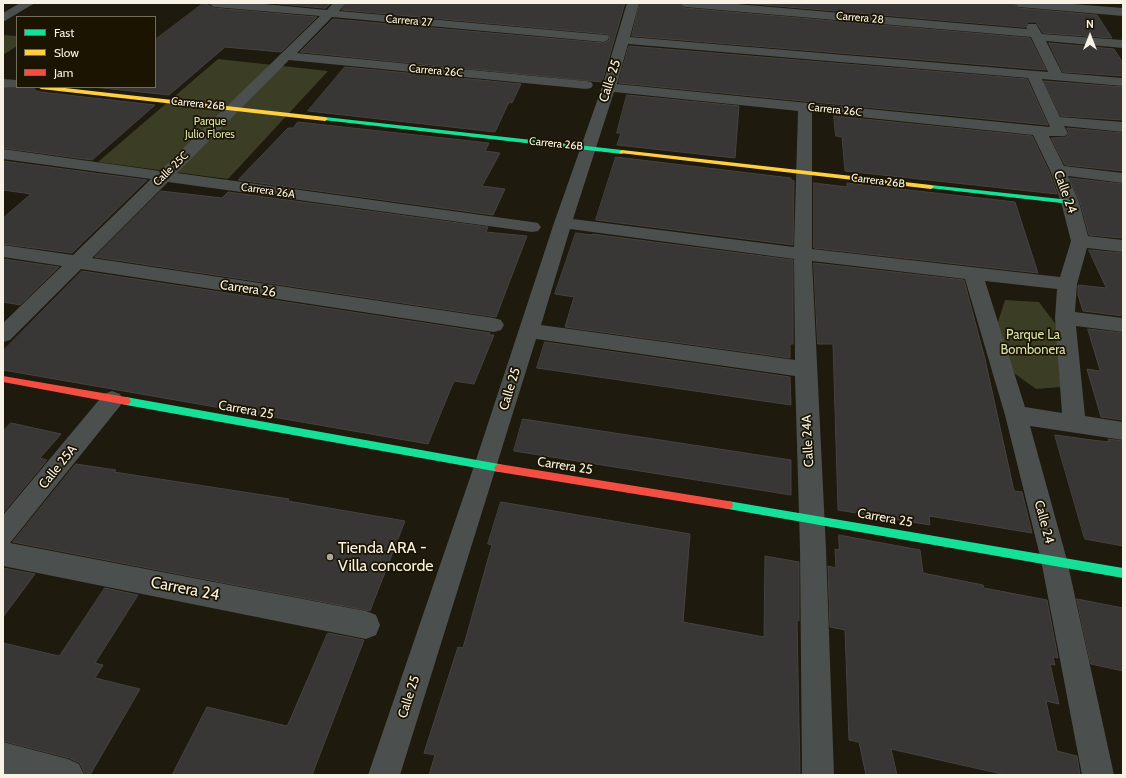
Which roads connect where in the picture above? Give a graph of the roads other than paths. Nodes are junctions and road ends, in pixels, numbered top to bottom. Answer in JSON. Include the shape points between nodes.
{"nodes":[{"id":1,"x":29,"y":3,"type":"edge"},
{"id":2,"x":214,"y":3,"type":"edge"},
{"id":3,"x":633,"y":3,"type":"edge"},
{"id":4,"x":685,"y":3,"type":"edge"},
{"id":5,"x":1019,"y":3,"type":"edge"},
{"id":6,"x":334,"y":8,"type":"edge"},
{"id":7,"x":1123,"y":12,"type":"edge"},
{"id":8,"x":3,"y":18,"type":"edge"},
{"id":9,"x":1037,"y":35,"type":"junction"},
{"id":10,"x":613,"y":39,"type":"junction"},
{"id":11,"x":1123,"y":44,"type":"edge"},
{"id":12,"x":286,"y":56,"type":"junction"},
{"id":13,"x":1033,"y":75,"type":"junction"},
{"id":14,"x":1057,"y":76,"type":"junction"},
{"id":15,"x":1123,"y":82,"type":"edge"},
{"id":16,"x":3,"y":83,"type":"edge"},
{"id":17,"x":16,"y":84,"type":"edge"},
{"id":18,"x":586,"y":85,"type":"dead end"},
{"id":19,"x":609,"y":87,"type":"junction"},
{"id":20,"x":51,"y":88,"type":"edge"},
{"id":21,"x":805,"y":107,"type":"junction"},
{"id":22,"x":234,"y":108,"type":"junction"},
{"id":23,"x":1057,"y":127,"type":"junction"},
{"id":24,"x":1123,"y":127,"type":"edge"},
{"id":25,"x":1038,"y":130,"type":"junction"},
{"id":26,"x":588,"y":148,"type":"junction"},
{"id":27,"x":3,"y":154,"type":"edge"},
{"id":28,"x":1058,"y":170,"type":"junction"},
{"id":29,"x":802,"y":172,"type":"junction"},
{"id":30,"x":165,"y":176,"type":"junction"},
{"id":31,"x":1123,"y":178,"type":"edge"},
{"id":32,"x":1070,"y":202,"type":"junction"},
{"id":33,"x":563,"y":222,"type":"junction"},
{"id":34,"x":532,"y":227,"type":"dead end"},
{"id":35,"x":1080,"y":241,"type":"junction"},
{"id":36,"x":1123,"y":246,"type":"edge"},
{"id":37,"x":3,"y":251,"type":"edge"},
{"id":38,"x":804,"y":254,"type":"junction"},
{"id":39,"x":76,"y":263,"type":"junction"},
{"id":40,"x":973,"y":273,"type":"junction"},
{"id":41,"x":1067,"y":284,"type":"junction"},
{"id":42,"x":1066,"y":318,"type":"junction"},
{"id":43,"x":494,"y":325,"type":"dead end"},
{"id":44,"x":1123,"y":325,"type":"edge"},
{"id":45,"x":528,"y":331,"type":"junction"},
{"id":46,"x":3,"y":335,"type":"edge"},
{"id":47,"x":805,"y":369,"type":"junction"},
{"id":48,"x":3,"y":379,"type":"edge"},
{"id":49,"x":112,"y":400,"type":"junction"},
{"id":50,"x":1016,"y":414,"type":"junction"},
{"id":51,"x":1074,"y":424,"type":"junction"},
{"id":52,"x":1123,"y":431,"type":"edge"},
{"id":53,"x":486,"y":466,"type":"junction"},
{"id":54,"x":812,"y":518,"type":"junction"},
{"id":55,"x":3,"y":534,"type":"edge"},
{"id":56,"x":3,"y":554,"type":"edge"},
{"id":57,"x":1054,"y":560,"type":"junction"},
{"id":58,"x":1123,"y":573,"type":"edge"},
{"id":59,"x":366,"y":624,"type":"dead end"},
{"id":60,"x":3,"y":758,"type":"edge"},
{"id":61,"x":68,"y":775,"type":"edge"},
{"id":62,"x":384,"y":775,"type":"edge"},
{"id":63,"x":818,"y":775,"type":"edge"},
{"id":64,"x":1098,"y":775,"type":"edge"}],
"edges":[{"from":1,"to":8,"type":"street"},
{"from":2,"to":6,"type":"street","name":"Carrera 27"},
{"from":3,"to":10,"type":"street","name":"Calle 25"},
{"from":4,"to":9,"type":"street","name":"Carrera 28"},
{"from":5,"to":7,"type":"street"},
{"from":5,"to":9,"type":"street"},
{"from":6,"to":10,"type":"street","name":"Carrera 27"},
{"from":6,"to":12,"type":"street","name":"Calle 25C"},
{"from":9,"to":11,"type":"street","name":"Carrera 28"},
{"from":9,"to":14,"type":"street"},
{"from":10,"to":13,"type":"street","name":"Carrera 27"},
{"from":10,"to":19,"type":"street","name":"Calle 25"},
{"from":12,"to":18,"type":"street","name":"Carrera 26C"},
{"from":12,"to":22,"type":"street","name":"Calle 25C"},
{"from":13,"to":14,"type":"street","name":"Carrera 27"},
{"from":13,"to":23,"type":"street"},
{"from":14,"to":15,"type":"street","name":"Carrera 27"},
{"from":16,"to":17,"type":"street"},
{"from":19,"to":21,"type":"street","name":"Carrera 26C"},
{"from":19,"to":26,"type":"street","name":"Calle 25"},
{"from":20,"to":22,"type":"street","name":"Carrera 26B"},
{"from":21,"to":25,"type":"street","name":"Carrera 26C"},
{"from":21,"to":29,"type":"street","name":"Calle 24A"},
{"from":22,"to":26,"type":"street","name":"Carrera 26B"},
{"from":22,"to":30,"type":"street","name":"Calle 25C"},
{"from":23,"to":24,"type":"street","name":"Carrera 26C"},
{"from":23,"to":25,"type":"street","name":"Carrera 26C"},
{"from":25,"to":28,"type":"street","name":"Calle 24"},
{"from":26,"to":29,"type":"street","name":"Carrera 26B"},
{"from":26,"to":33,"type":"street","name":"Calle 25"},
{"from":27,"to":30,"type":"street","name":"Carrera 26A"},
{"from":28,"to":31,"type":"street"},
{"from":28,"to":32,"type":"street","name":"Calle 24"},
{"from":29,"to":32,"type":"street","name":"Carrera 26B"},
{"from":29,"to":38,"type":"street","name":"Calle 24A"},
{"from":30,"to":34,"type":"street","name":"Carrera 26A"},
{"from":30,"to":39,"type":"street","name":"Calle 25C"},
{"from":32,"to":35,"type":"street","name":"Calle 24"},
{"from":33,"to":38,"type":"street"},
{"from":33,"to":45,"type":"street","name":"Calle 25"},
{"from":35,"to":36,"type":"street"},
{"from":35,"to":41,"type":"street"},
{"from":37,"to":39,"type":"street","name":"Carrera 26"},
{"from":38,"to":40,"type":"street"},
{"from":38,"to":47,"type":"street","name":"Calle 24A"},
{"from":39,"to":43,"type":"street","name":"Carrera 26"},
{"from":39,"to":46,"type":"street","name":"Calle 25C"},
{"from":40,"to":41,"type":"street"},
{"from":40,"to":50,"type":"street","name":"Calle 24"},
{"from":41,"to":42,"type":"street"},
{"from":42,"to":44,"type":"street"},
{"from":42,"to":51,"type":"street"},
{"from":45,"to":47,"type":"street"},
{"from":45,"to":53,"type":"street","name":"Calle 25"},
{"from":47,"to":54,"type":"street","name":"Calle 24A"},
{"from":48,"to":49,"type":"street","name":"Carrera 25"},
{"from":49,"to":53,"type":"street","name":"Carrera 25"},
{"from":49,"to":55,"type":"street","name":"Calle 25A"},
{"from":50,"to":51,"type":"street"},
{"from":50,"to":57,"type":"street","name":"Calle 24"},
{"from":51,"to":52,"type":"street"},
{"from":53,"to":54,"type":"street","name":"Carrera 25"},
{"from":53,"to":62,"type":"street","name":"Calle 25"},
{"from":54,"to":57,"type":"street","name":"Carrera 25"},
{"from":54,"to":63,"type":"street","name":"Calle 24A"},
{"from":56,"to":59,"type":"street","name":"Carrera 24"},
{"from":57,"to":58,"type":"street","name":"Carrera 25"},
{"from":57,"to":64,"type":"street","name":"Calle 24"},
{"from":60,"to":61,"type":"street"}]}
